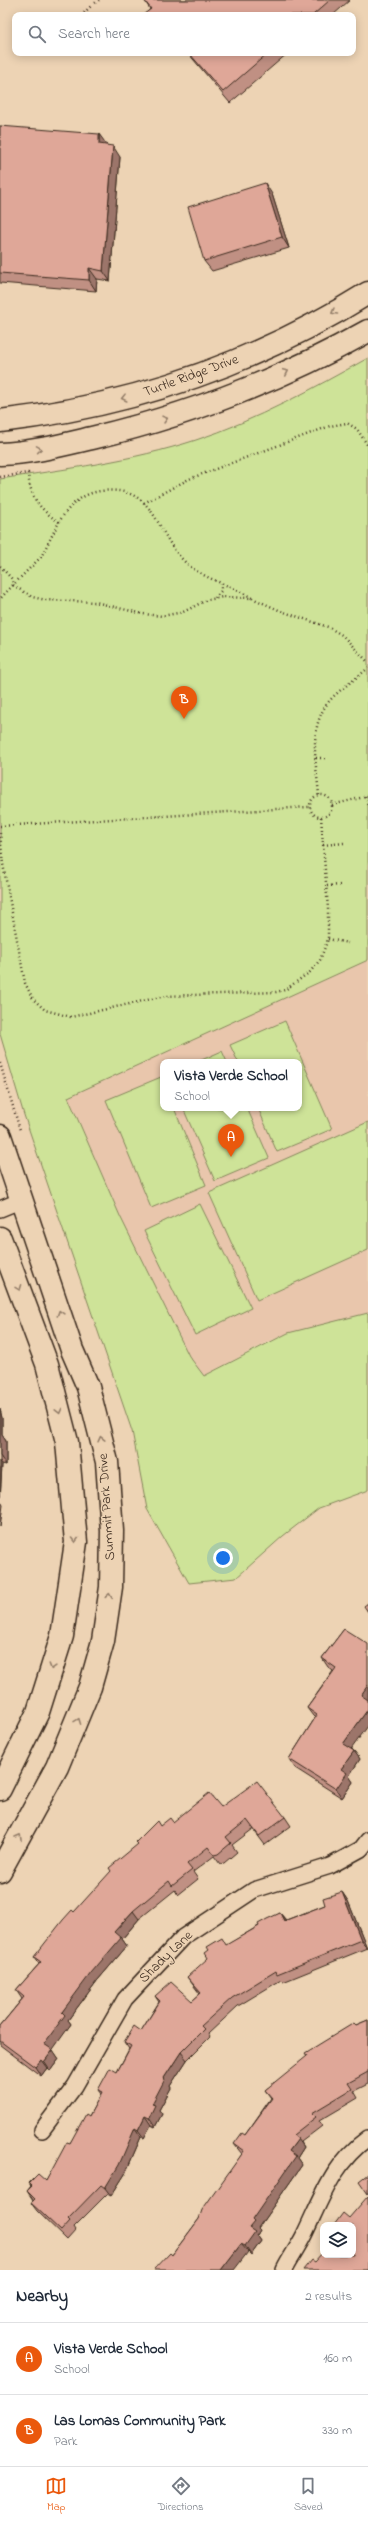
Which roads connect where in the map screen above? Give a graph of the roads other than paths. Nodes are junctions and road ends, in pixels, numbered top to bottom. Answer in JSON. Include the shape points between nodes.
{"nodes":[{"id":1,"x":368,"y":293,"type":"edge"},
{"id":2,"x":368,"y":331,"type":"edge"},
{"id":3,"x":0,"y":421,"type":"edge"},
{"id":4,"x":0,"y":454,"type":"edge"},
{"id":5,"x":0,"y":1136,"type":"edge"},
{"id":6,"x":22,"y":1200,"type":"junction"},
{"id":7,"x":0,"y":1209,"type":"edge"},
{"id":8,"x":0,"y":1238,"type":"edge"},
{"id":9,"x":0,"y":1789,"type":"edge"},
{"id":10,"x":366,"y":1848,"type":"edge"},
{"id":11,"x":0,"y":1871,"type":"edge"},
{"id":12,"x":42,"y":2130,"type":"dead end"},
{"id":13,"x":368,"y":2138,"type":"edge"},
{"id":14,"x":284,"y":2270,"type":"edge"}],
"edges":[{"from":1,"to":3,"type":"street","name":"Turtle Ridge Drive","one_way":true,"via":[[316,323],[210,372],[152,391],[88,407]]},
{"from":4,"to":2,"type":"street","one_way":true,"via":[[60,445],[182,414],[233,396]]},
{"from":5,"to":6,"type":"street","name":"Summit Park Drive"},
{"from":6,"to":7,"type":"street"},
{"from":11,"to":6,"type":"street","name":"Summit Park Drive","one_way":true,"via":[[54,1774],[77,1724],[90,1687],[103,1641],[110,1587],[112,1531],[107,1462],[88,1386],[72,1350]]},
{"from":8,"to":9,"type":"street","one_way":true,"via":[[47,1364],[65,1434],[76,1542],[62,1636],[38,1712]]},
{"from":10,"to":12,"type":"street","name":"Shady Lane","via":[[330,1866],[254,1890],[183,1937],[125,1999],[76,2086]]},
{"from":13,"to":14,"type":"street","via":[[356,2146],[332,2174]]}]}
